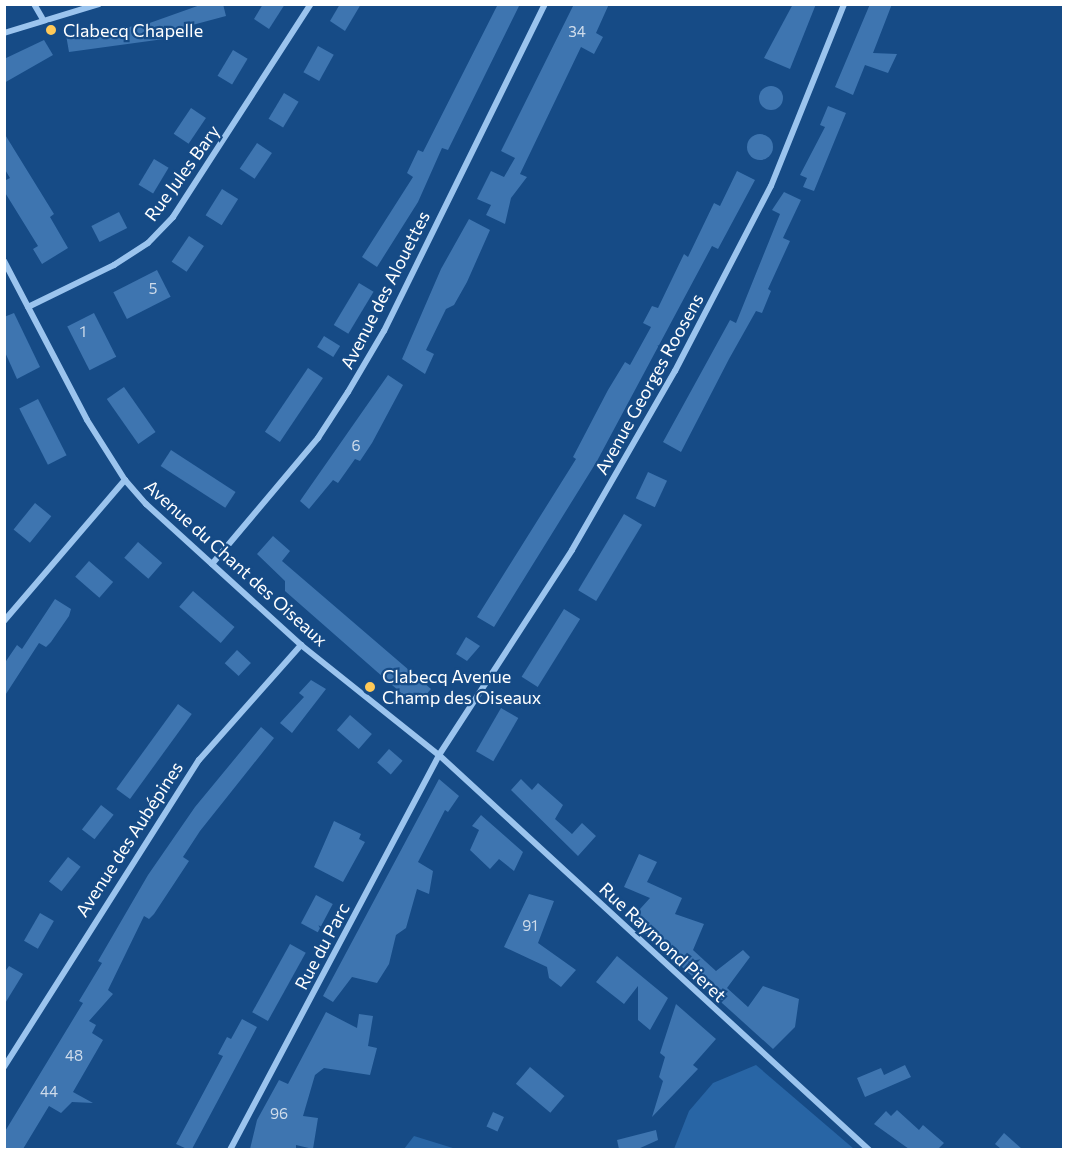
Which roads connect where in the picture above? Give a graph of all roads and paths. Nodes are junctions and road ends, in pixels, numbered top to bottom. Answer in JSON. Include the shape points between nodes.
{"nodes":[{"id":1,"x":34,"y":4,"type":"edge"},
{"id":2,"x":99,"y":4,"type":"edge"},
{"id":3,"x":311,"y":4,"type":"edge"},
{"id":4,"x":545,"y":4,"type":"edge"},
{"id":5,"x":844,"y":4,"type":"edge"},
{"id":6,"x":42,"y":18,"type":"junction"},
{"id":7,"x":4,"y":33,"type":"edge"},
{"id":8,"x":4,"y":261,"type":"edge"},
{"id":9,"x":28,"y":307,"type":"junction"},
{"id":10,"x":125,"y":480,"type":"junction"},
{"id":11,"x":212,"y":564,"type":"junction"},
{"id":12,"x":4,"y":621,"type":"edge"},
{"id":13,"x":301,"y":645,"type":"junction"},
{"id":14,"x":439,"y":755,"type":"junction"},
{"id":15,"x":4,"y":1067,"type":"edge"},
{"id":16,"x":230,"y":1149,"type":"edge"},
{"id":17,"x":869,"y":1149,"type":"edge"}],
"edges":[{"from":1,"to":6,"type":"street"},
{"from":2,"to":6,"type":"street"},
{"from":3,"to":9,"type":"street","name":"Rue Jules Bary","via":[[173,217],[148,243],[114,265]]},
{"from":4,"to":11,"type":"street","name":"Avenue des Alouettes","via":[[384,331],[354,382],[318,438]]},
{"from":5,"to":14,"type":"street","name":"Avenue Georges Roosens","via":[[771,186],[675,371],[572,550]]},
{"from":6,"to":7,"type":"street"},
{"from":8,"to":9,"type":"street","name":"Avenue du Chant des Oiseaux"},
{"from":9,"to":10,"type":"street","name":"Avenue du Chant des Oiseaux","via":[[87,420]]},
{"from":10,"to":11,"type":"street","name":"Avenue du Chant des Oiseaux"},
{"from":10,"to":12,"type":"street"},
{"from":11,"to":13,"type":"street","name":"Avenue du Chant des Oiseaux"},
{"from":13,"to":14,"type":"street","name":"Avenue du Chant des Oiseaux"},
{"from":13,"to":15,"type":"street","name":"Avenue des Aubépines","via":[[199,760]]},
{"from":14,"to":16,"type":"street","name":"Rue du Parc"},
{"from":14,"to":17,"type":"street","name":"Rue Raymond Pieret"}]}
